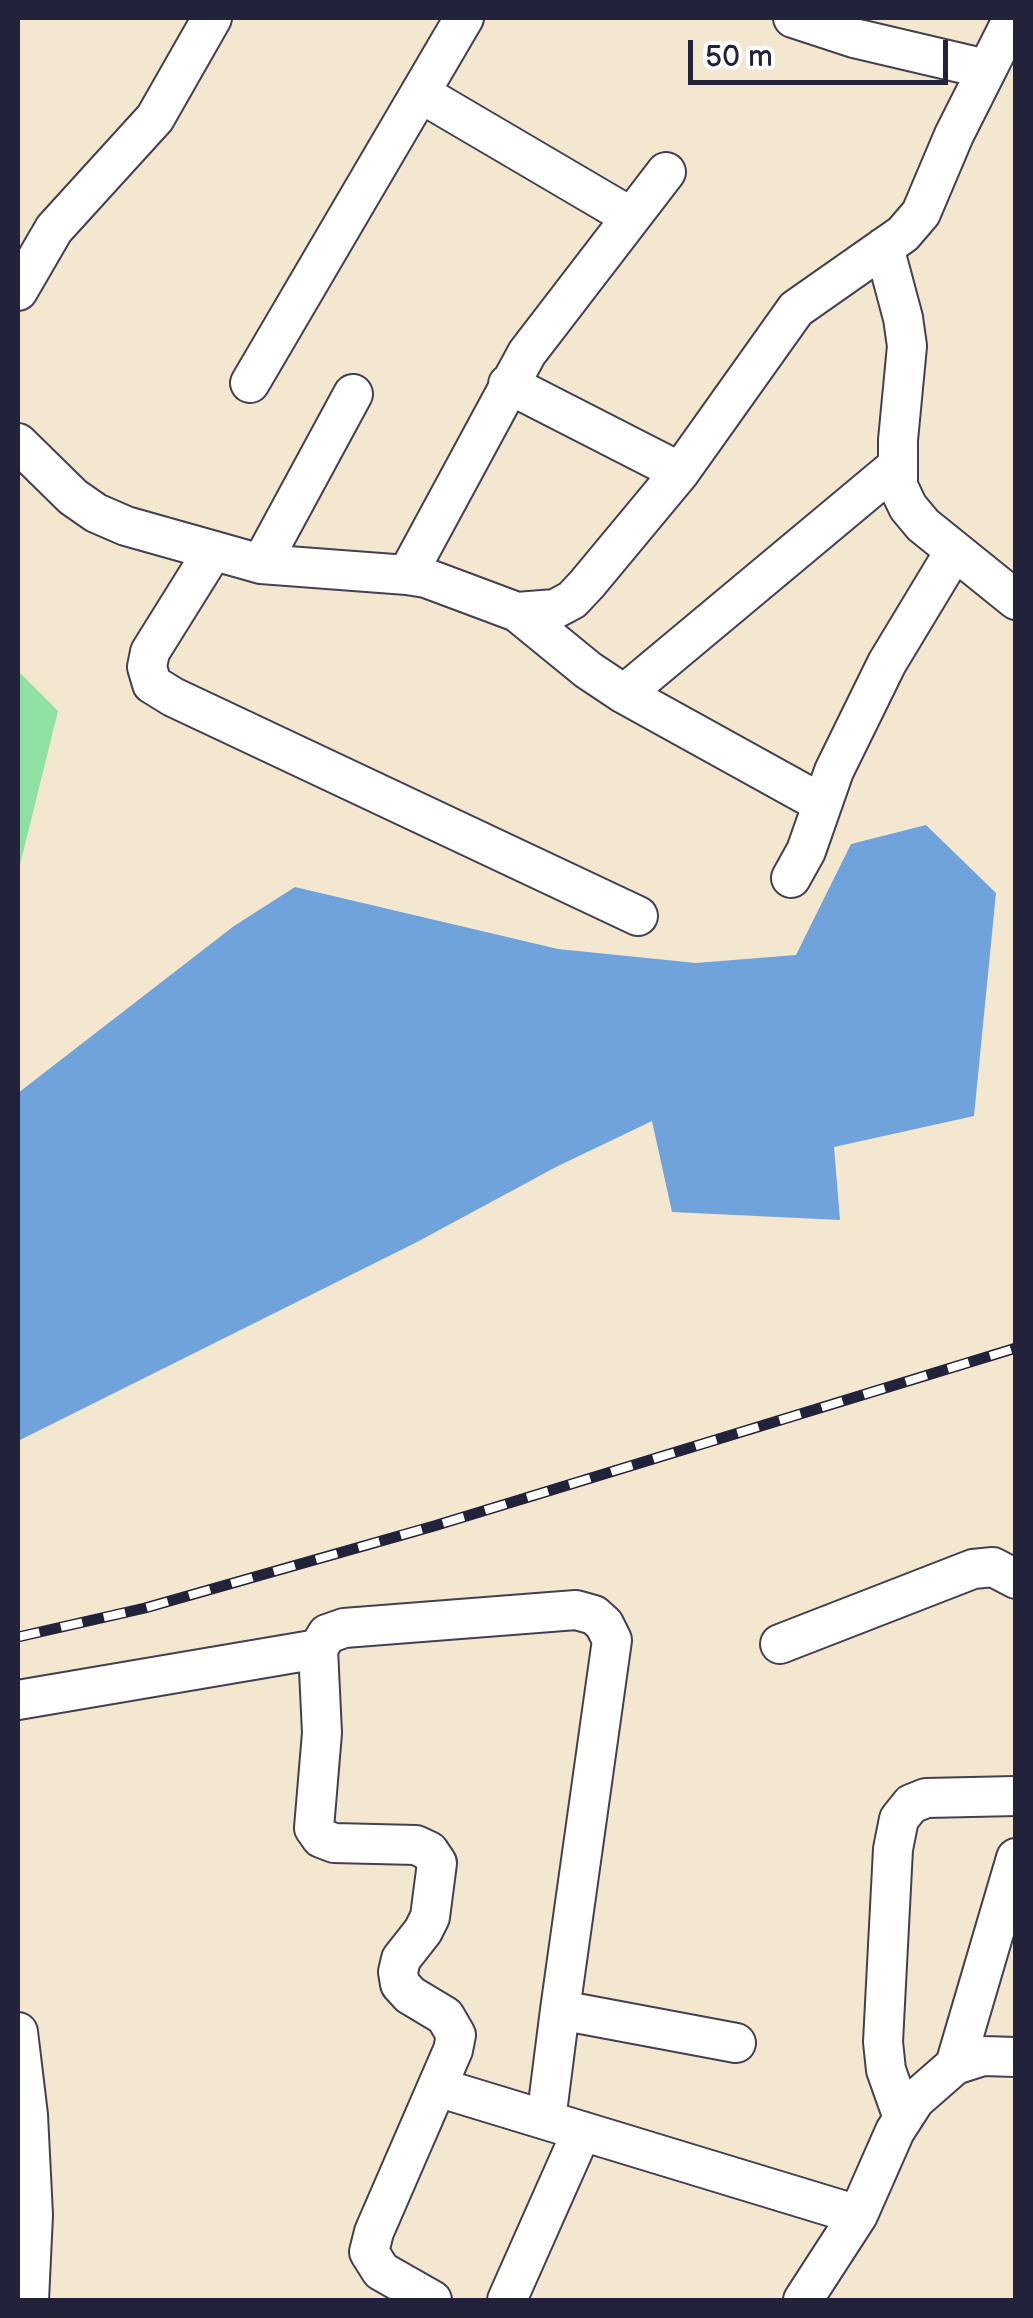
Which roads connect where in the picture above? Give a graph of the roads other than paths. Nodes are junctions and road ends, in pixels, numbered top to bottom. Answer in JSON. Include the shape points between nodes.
{"nodes":[{"id":1,"x":212,"y":18,"type":"edge"},
{"id":2,"x":464,"y":18,"type":"edge"},
{"id":3,"x":793,"y":18,"type":"edge"},
{"id":4,"x":1013,"y":18,"type":"edge"},
{"id":5,"x":986,"y":69,"type":"junction"},
{"id":6,"x":420,"y":93,"type":"junction"},
{"id":7,"x":666,"y":172,"type":"dead end"},
{"id":8,"x":632,"y":217,"type":"junction"},
{"id":9,"x":884,"y":247,"type":"junction"},
{"id":10,"x":18,"y":291,"type":"edge"},
{"id":11,"x":250,"y":383,"type":"dead end"},
{"id":12,"x":508,"y":384,"type":"junction"},
{"id":13,"x":352,"y":394,"type":"dead end"},
{"id":14,"x":18,"y":443,"type":"edge"},
{"id":15,"x":896,"y":467,"type":"junction"},
{"id":16,"x":680,"y":472,"type":"junction"},
{"id":17,"x":213,"y":552,"type":"junction"},
{"id":18,"x":954,"y":552,"type":"junction"},
{"id":19,"x":262,"y":564,"type":"junction"},
{"id":20,"x":407,"y":575,"type":"junction"},
{"id":21,"x":1016,"y":600,"type":"edge"},
{"id":22,"x":517,"y":612,"type":"junction"},
{"id":23,"x":624,"y":694,"type":"junction"},
{"id":24,"x":822,"y":803,"type":"junction"},
{"id":25,"x":790,"y":878,"type":"dead end"},
{"id":26,"x":638,"y":916,"type":"dead end"},
{"id":27,"x":1016,"y":1579,"type":"edge"},
{"id":28,"x":780,"y":1644,"type":"dead end"},
{"id":29,"x":318,"y":1649,"type":"junction"},
{"id":30,"x":18,"y":1700,"type":"edge"},
{"id":31,"x":1016,"y":1796,"type":"edge"},
{"id":32,"x":1016,"y":1858,"type":"edge"},
{"id":33,"x":560,"y":2010,"type":"junction"},
{"id":34,"x":18,"y":2032,"type":"edge"},
{"id":35,"x":736,"y":2043,"type":"dead end"},
{"id":36,"x":1016,"y":2058,"type":"edge"},
{"id":37,"x":955,"y":2066,"type":"junction"},
{"id":38,"x":437,"y":2087,"type":"junction"},
{"id":39,"x":903,"y":2118,"type":"junction"},
{"id":40,"x":546,"y":2120,"type":"junction"},
{"id":41,"x":582,"y":2131,"type":"junction"},
{"id":42,"x":858,"y":2215,"type":"junction"},
{"id":43,"x":29,"y":2300,"type":"edge"},
{"id":44,"x":432,"y":2300,"type":"edge"},
{"id":45,"x":507,"y":2300,"type":"edge"},
{"id":46,"x":803,"y":2300,"type":"edge"}],
"edges":[{"from":1,"to":10,"type":"street","via":[[155,118],[54,229]]},
{"from":2,"to":6,"type":"street"},
{"from":3,"to":5,"type":"street"},
{"from":4,"to":5,"type":"street"},
{"from":5,"to":9,"type":"street","via":[[921,213]]},
{"from":6,"to":8,"type":"street"},
{"from":6,"to":11,"type":"street"},
{"from":7,"to":8,"type":"street"},
{"from":8,"to":12,"type":"street"},
{"from":9,"to":15,"type":"street","via":[[907,346]]},
{"from":9,"to":16,"type":"street","via":[[796,309]]},
{"from":12,"to":16,"type":"street"},
{"from":12,"to":20,"type":"street"},
{"from":13,"to":19,"type":"street"},
{"from":14,"to":17,"type":"street","via":[[96,513]]},
{"from":15,"to":18,"type":"street","via":[[908,507]]},
{"from":15,"to":23,"type":"street"},
{"from":16,"to":22,"type":"street","via":[[572,600]]},
{"from":17,"to":19,"type":"street"},
{"from":17,"to":26,"type":"street","via":[[150,652],[152,684]]},
{"from":18,"to":21,"type":"street"},
{"from":18,"to":24,"type":"street","via":[[887,664]]},
{"from":19,"to":20,"type":"street"},
{"from":20,"to":22,"type":"street"},
{"from":22,"to":23,"type":"street"},
{"from":23,"to":24,"type":"street"},
{"from":24,"to":25,"type":"street"},
{"from":27,"to":28,"type":"street","via":[[993,1568],[973,1569]]},
{"from":29,"to":30,"type":"street"},
{"from":29,"to":33,"type":"street","via":[[328,1634],[344,1628],[576,1610],[604,1624],[612,1640]]},
{"from":29,"to":38,"type":"street","via":[[322,1733],[314,1828],[334,1843],[416,1845],[437,1863],[430,1916],[398,1972],[410,1995],[453,2025],[453,2050]]},
{"from":31,"to":39,"type":"street","via":[[926,1798],[899,1819],[883,2042]]},
{"from":32,"to":37,"type":"street"},
{"from":33,"to":35,"type":"street"},
{"from":33,"to":40,"type":"street"},
{"from":34,"to":43,"type":"street","via":[[33,2215]]},
{"from":36,"to":37,"type":"street","via":[[984,2056]]},
{"from":37,"to":39,"type":"street"},
{"from":38,"to":40,"type":"street"},
{"from":38,"to":44,"type":"street","via":[[370,2252],[382,2271]]},
{"from":39,"to":42,"type":"street"},
{"from":40,"to":41,"type":"street"},
{"from":41,"to":42,"type":"street"},
{"from":41,"to":45,"type":"street"},
{"from":42,"to":46,"type":"street"}]}
